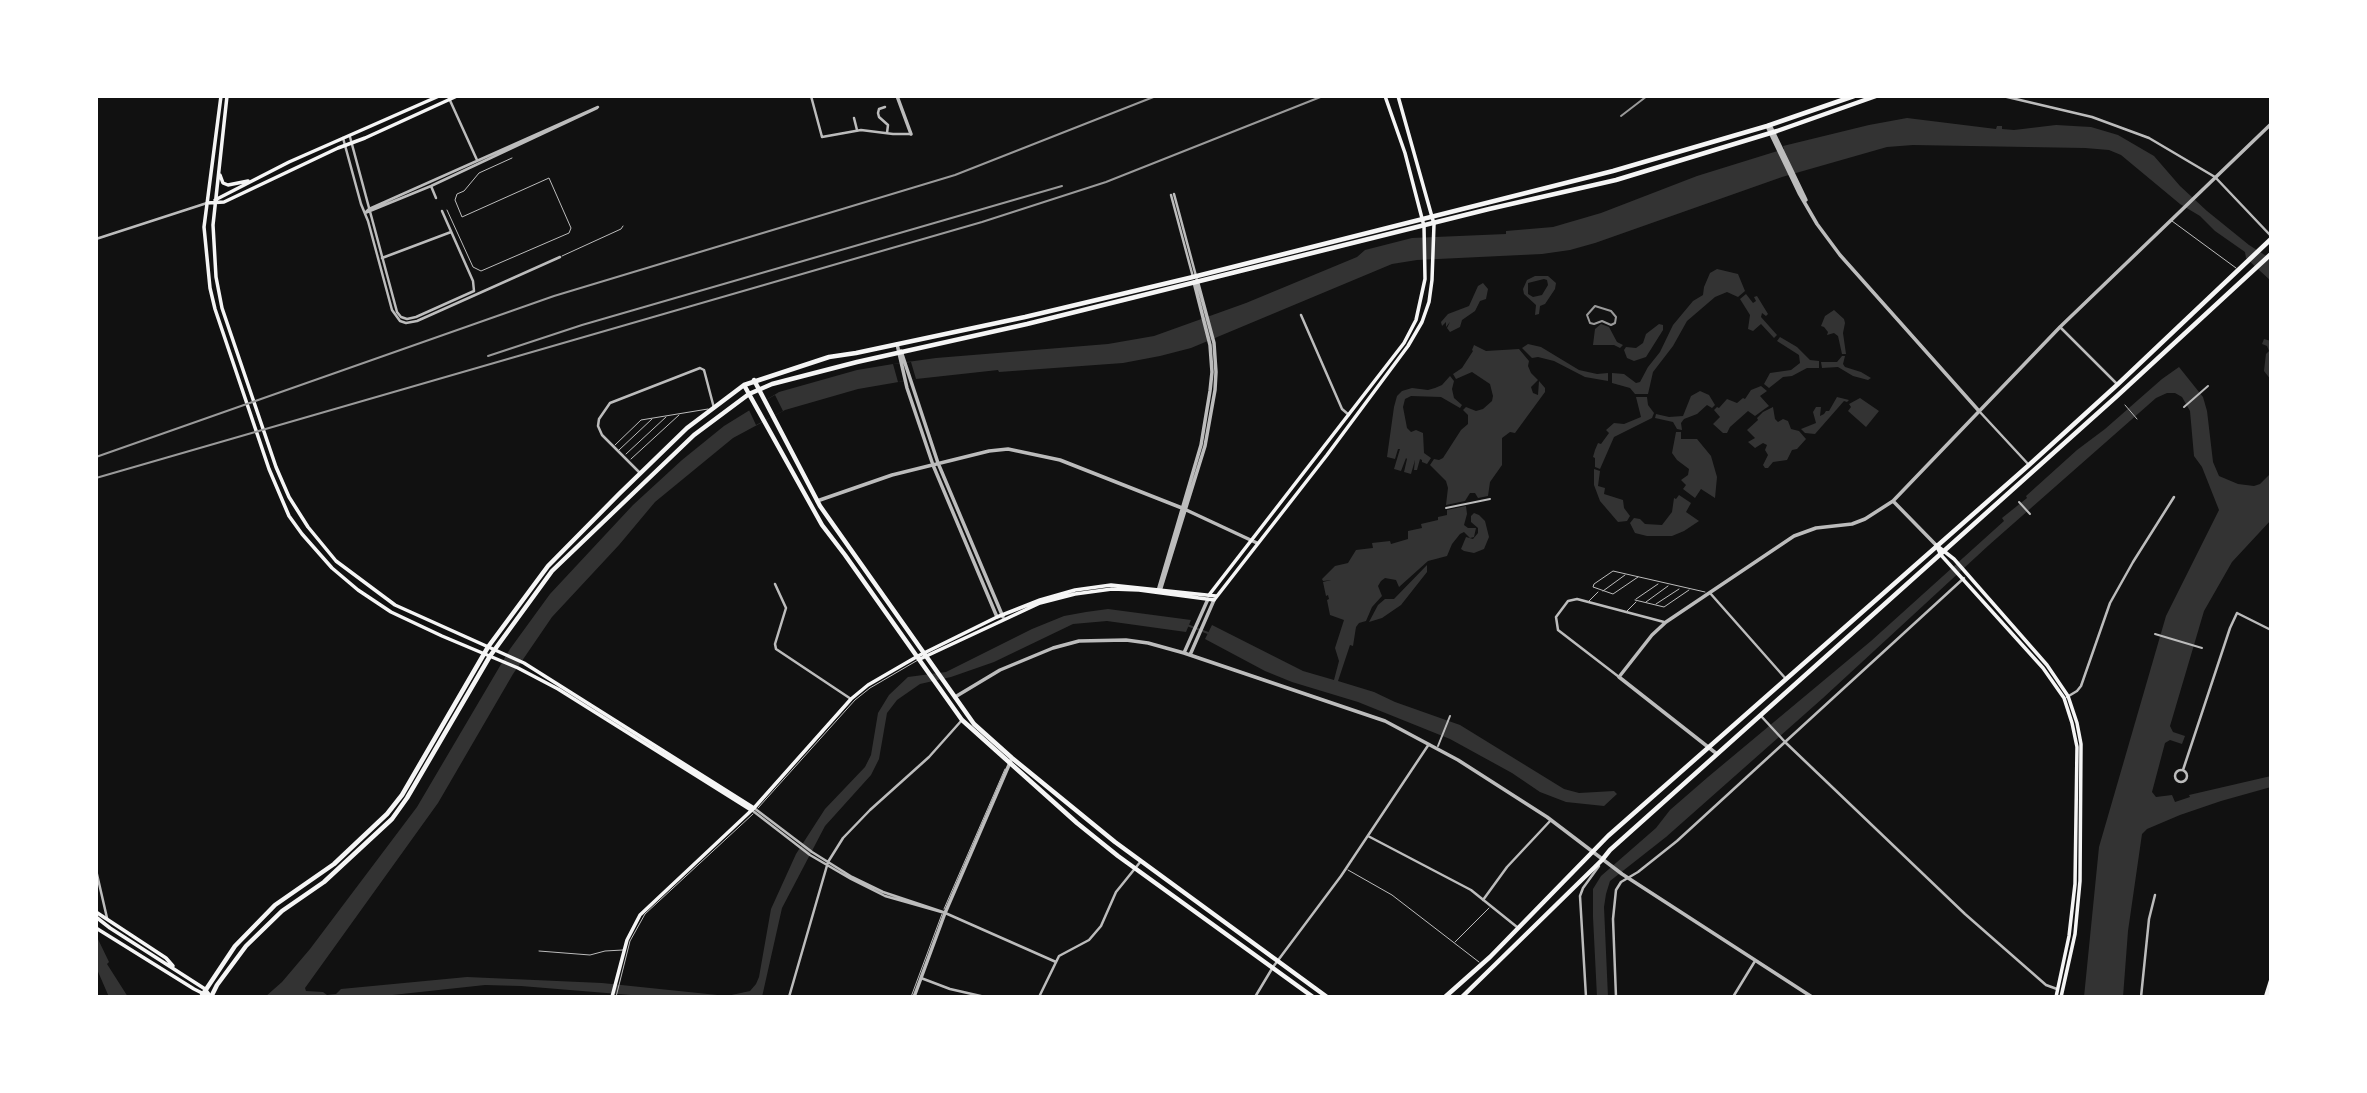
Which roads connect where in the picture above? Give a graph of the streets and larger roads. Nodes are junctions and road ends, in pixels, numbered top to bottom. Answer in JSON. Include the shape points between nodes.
{"nodes":[{"id":1,"x":221,"y":96,"type":"edge"},
{"id":2,"x":228,"y":96,"type":"edge"},
{"id":3,"x":439,"y":96,"type":"edge"},
{"id":4,"x":457,"y":96,"type":"edge"},
{"id":5,"x":811,"y":96,"type":"edge"},
{"id":6,"x":897,"y":96,"type":"edge"},
{"id":7,"x":1385,"y":96,"type":"edge"},
{"id":8,"x":1398,"y":96,"type":"edge"},
{"id":9,"x":1854,"y":96,"type":"edge"},
{"id":10,"x":1876,"y":96,"type":"edge"},
{"id":11,"x":2003,"y":96,"type":"edge"},
{"id":12,"x":449,"y":98,"type":"edge"},
{"id":13,"x":885,"y":107,"type":"dead end"},
{"id":14,"x":854,"y":118,"type":"dead end"},
{"id":15,"x":2271,"y":124,"type":"edge"},
{"id":16,"x":1769,"y":126,"type":"junction"},
{"id":17,"x":553,"y":128,"type":"junction"},
{"id":18,"x":857,"y":130,"type":"junction"},
{"id":19,"x":887,"y":133,"type":"junction"},
{"id":20,"x":1772,"y":133,"type":"junction"},
{"id":21,"x":911,"y":134,"type":"joint"},
{"id":22,"x":350,"y":136,"type":"junction"},
{"id":23,"x":343,"y":138,"type":"junction"},
{"id":24,"x":352,"y":143,"type":"junction"},
{"id":25,"x":345,"y":145,"type":"junction"},
{"id":26,"x":478,"y":163,"type":"junction"},
{"id":27,"x":219,"y":166,"type":"junction"},
{"id":28,"x":262,"y":176,"type":"junction"},
{"id":29,"x":2215,"y":177,"type":"junction"},
{"id":30,"x":430,"y":184,"type":"junction"},
{"id":31,"x":1172,"y":195,"type":"dead end"},
{"id":32,"x":436,"y":198,"type":"dead end"},
{"id":33,"x":215,"y":202,"type":"junction"},
{"id":34,"x":207,"y":203,"type":"junction"},
{"id":35,"x":370,"y":210,"type":"junction"},
{"id":36,"x":442,"y":211,"type":"dead end"},
{"id":37,"x":365,"y":213,"type":"junction"},
{"id":38,"x":1432,"y":216,"type":"junction"},
{"id":39,"x":1423,"y":218,"type":"junction"},
{"id":40,"x":1434,"y":224,"type":"junction"},
{"id":41,"x":1424,"y":226,"type":"junction"},
{"id":42,"x":451,"y":232,"type":"junction"},
{"id":43,"x":2271,"y":237,"type":"edge"},
{"id":44,"x":96,"y":239,"type":"edge"},
{"id":45,"x":2270,"y":255,"type":"edge"},
{"id":46,"x":560,"y":257,"type":"road end"},
{"id":47,"x":382,"y":258,"type":"junction"},
{"id":48,"x":1195,"y":280,"type":"junction"},
{"id":49,"x":1301,"y":315,"type":"dead end"},
{"id":50,"x":401,"y":319,"type":"junction"},
{"id":51,"x":2060,"y":327,"type":"junction"},
{"id":52,"x":897,"y":344,"type":"junction"},
{"id":53,"x":900,"y":353,"type":"junction"},
{"id":54,"x":754,"y":380,"type":"junction"},
{"id":55,"x":744,"y":385,"type":"junction"},
{"id":56,"x":2117,"y":385,"type":"junction"},
{"id":57,"x":2208,"y":386,"type":"dead end"},
{"id":58,"x":909,"y":388,"type":"junction"},
{"id":59,"x":758,"y":390,"type":"junction"},
{"id":60,"x":750,"y":394,"type":"junction"},
{"id":61,"x":2184,"y":407,"type":"dead end"},
{"id":62,"x":714,"y":408,"type":"junction"},
{"id":63,"x":1979,"y":411,"type":"junction"},
{"id":64,"x":1349,"y":415,"type":"junction"},
{"id":65,"x":938,"y":463,"type":"junction"},
{"id":66,"x":933,"y":465,"type":"junction"},
{"id":67,"x":2029,"y":465,"type":"junction"},
{"id":68,"x":640,"y":473,"type":"junction"},
{"id":69,"x":2174,"y":497,"type":"dead end"},
{"id":70,"x":1490,"y":499,"type":"dead end"},
{"id":71,"x":817,"y":501,"type":"junction"},
{"id":72,"x":1893,"y":501,"type":"junction"},
{"id":73,"x":2019,"y":502,"type":"dead end"},
{"id":74,"x":1446,"y":508,"type":"dead end"},
{"id":75,"x":1184,"y":509,"type":"junction"},
{"id":76,"x":2030,"y":514,"type":"dead end"},
{"id":77,"x":1252,"y":540,"type":"junction"},
{"id":78,"x":1257,"y":543,"type":"junction"},
{"id":79,"x":1937,"y":545,"type":"junction"},
{"id":80,"x":1943,"y":553,"type":"junction"},
{"id":81,"x":1964,"y":575,"type":"junction"},
{"id":82,"x":775,"y":583,"type":"dead end"},
{"id":83,"x":1159,"y":590,"type":"junction"},
{"id":84,"x":1710,"y":593,"type":"junction"},
{"id":85,"x":1208,"y":597,"type":"junction"},
{"id":86,"x":1215,"y":598,"type":"junction"},
{"id":87,"x":997,"y":617,"type":"junction"},
{"id":88,"x":1003,"y":617,"type":"junction"},
{"id":89,"x":1666,"y":622,"type":"junction"},
{"id":90,"x":2271,"y":629,"type":"edge"},
{"id":91,"x":2155,"y":634,"type":"dead end"},
{"id":92,"x":488,"y":646,"type":"junction"},
{"id":93,"x":2202,"y":648,"type":"dead end"},
{"id":94,"x":495,"y":650,"type":"junction"},
{"id":95,"x":1184,"y":653,"type":"junction"},
{"id":96,"x":487,"y":654,"type":"junction"},
{"id":97,"x":1190,"y":655,"type":"junction"},
{"id":98,"x":922,"y":657,"type":"junction"},
{"id":99,"x":1619,"y":677,"type":"junction"},
{"id":100,"x":1787,"y":678,"type":"junction"},
{"id":101,"x":955,"y":696,"type":"junction"},
{"id":102,"x":2066,"y":697,"type":"junction"},
{"id":103,"x":851,"y":699,"type":"junction"},
{"id":104,"x":1450,"y":716,"type":"dead end"},
{"id":105,"x":1760,"y":716,"type":"junction"},
{"id":106,"x":962,"y":720,"type":"junction"},
{"id":107,"x":1786,"y":743,"type":"junction"},
{"id":108,"x":1429,"y":744,"type":"junction"},
{"id":109,"x":1438,"y":746,"type":"dead end"},
{"id":110,"x":1710,"y":747,"type":"junction"},
{"id":111,"x":1717,"y":754,"type":"junction"},
{"id":112,"x":1010,"y":762,"type":"junction"},
{"id":113,"x":2183,"y":770,"type":"dead end"},
{"id":114,"x":754,"y":810,"type":"junction"},
{"id":115,"x":1552,"y":820,"type":"junction"},
{"id":116,"x":1368,"y":836,"type":"junction"},
{"id":117,"x":1591,"y":852,"type":"junction"},
{"id":118,"x":1602,"y":860,"type":"junction"},
{"id":119,"x":1140,"y":861,"type":"junction"},
{"id":120,"x":827,"y":863,"type":"junction"},
{"id":121,"x":1135,"y":869,"type":"junction"},
{"id":122,"x":96,"y":870,"type":"edge"},
{"id":123,"x":1627,"y":877,"type":"junction"},
{"id":124,"x":2155,"y":895,"type":"dead end"},
{"id":125,"x":1483,"y":900,"type":"junction"},
{"id":126,"x":943,"y":913,"type":"junction"},
{"id":127,"x":96,"y":914,"type":"edge"},
{"id":128,"x":108,"y":921,"type":"junction"},
{"id":129,"x":96,"y":928,"type":"edge"},
{"id":130,"x":1519,"y":928,"type":"junction"},
{"id":131,"x":1755,"y":960,"type":"junction"},
{"id":132,"x":1278,"y":961,"type":"junction"},
{"id":133,"x":1056,"y":962,"type":"junction"},
{"id":134,"x":1273,"y":967,"type":"junction"},
{"id":135,"x":177,"y":971,"type":"junction"},
{"id":136,"x":921,"y":978,"type":"junction"},
{"id":137,"x":2271,"y":982,"type":"edge"},
{"id":138,"x":2057,"y":989,"type":"junction"},
{"id":139,"x":203,"y":993,"type":"edge"},
{"id":140,"x":614,"y":996,"type":"edge"},
{"id":141,"x":211,"y":997,"type":"edge"},
{"id":142,"x":789,"y":997,"type":"edge"},
{"id":143,"x":913,"y":997,"type":"edge"},
{"id":144,"x":985,"y":997,"type":"edge"},
{"id":145,"x":1039,"y":997,"type":"edge"},
{"id":146,"x":1255,"y":997,"type":"edge"},
{"id":147,"x":1312,"y":997,"type":"edge"},
{"id":148,"x":1327,"y":997,"type":"edge"},
{"id":149,"x":1446,"y":997,"type":"edge"},
{"id":150,"x":1462,"y":997,"type":"edge"},
{"id":151,"x":1586,"y":997,"type":"edge"},
{"id":152,"x":1616,"y":997,"type":"edge"},
{"id":153,"x":1733,"y":997,"type":"edge"},
{"id":154,"x":1812,"y":997,"type":"edge"},
{"id":155,"x":2056,"y":997,"type":"edge"},
{"id":156,"x":2061,"y":997,"type":"edge"},
{"id":157,"x":2141,"y":997,"type":"edge"},
{"id":158,"x":2266,"y":997,"type":"edge"}],
"edges":[{"from":1,"to":34,"type":"main road"},
{"from":2,"to":27,"type":"main road"},
{"from":3,"to":22,"type":"main road"},
{"from":4,"to":12,"type":"main road"},
{"from":5,"to":18,"type":"street","via":[[822,137]]},
{"from":6,"to":21,"type":"street"},
{"from":7,"to":39,"type":"main road"},
{"from":8,"to":38,"type":"main road"},
{"from":9,"to":16,"type":"main road"},
{"from":10,"to":20,"type":"main road"},
{"from":11,"to":29,"type":"street","via":[[2130,129]]},
{"from":12,"to":24,"type":"main road"},
{"from":12,"to":26,"type":"street"},
{"from":13,"to":19,"type":"street","via":[[878,113],[888,125]]},
{"from":14,"to":18,"type":"street"},
{"from":15,"to":29,"type":"street"},
{"from":16,"to":20,"type":"street"},
{"from":16,"to":38,"type":"main road"},
{"from":17,"to":17,"type":"street","via":[[597,107]]},
{"from":17,"to":26,"type":"street"},
{"from":18,"to":19,"type":"street"},
{"from":19,"to":21,"type":"street"},
{"from":20,"to":40,"type":"main road","via":[[1616,180]]},
{"from":20,"to":63,"type":"street","via":[[1817,224],[1840,255]]},
{"from":22,"to":23,"type":"main road"},
{"from":22,"to":24,"type":"street"},
{"from":23,"to":25,"type":"street"},
{"from":23,"to":28,"type":"main road"},
{"from":24,"to":25,"type":"main road"},
{"from":24,"to":35,"type":"street"},
{"from":25,"to":33,"type":"main road"},
{"from":25,"to":37,"type":"street"},
{"from":26,"to":30,"type":"street"},
{"from":27,"to":28,"type":"main road","via":[[221,180],[228,185]]},
{"from":27,"to":33,"type":"main road"},
{"from":28,"to":33,"type":"main road"},
{"from":29,"to":43,"type":"street"},
{"from":29,"to":51,"type":"street"},
{"from":30,"to":32,"type":"street"},
{"from":30,"to":35,"type":"street"},
{"from":31,"to":48,"type":"street"},
{"from":33,"to":34,"type":"main road"},
{"from":33,"to":92,"type":"main road","via":[[214,254],[222,308],[276,467],[297,513],[336,561],[374,591],[412,614]]},
{"from":34,"to":44,"type":"street"},
{"from":34,"to":96,"type":"main road","via":[[206,257],[215,309],[289,516],[332,568],[358,590],[408,621]]},
{"from":35,"to":37,"type":"street"},
{"from":35,"to":47,"type":"street"},
{"from":36,"to":42,"type":"street"},
{"from":37,"to":50,"type":"street","via":[[392,310]]},
{"from":38,"to":39,"type":"main road"},
{"from":38,"to":40,"type":"main road"},
{"from":39,"to":41,"type":"main road"},
{"from":39,"to":48,"type":"main road"},
{"from":40,"to":41,"type":"main road"},
{"from":40,"to":78,"type":"main road","via":[[1429,302],[1422,322]]},
{"from":41,"to":48,"type":"main road"},
{"from":41,"to":64,"type":"main road","via":[[1425,265],[1416,320]]},
{"from":42,"to":47,"type":"street"},
{"from":42,"to":50,"type":"street","via":[[474,291],[416,317]]},
{"from":43,"to":56,"type":"main road"},
{"from":45,"to":80,"type":"main road"},
{"from":46,"to":50,"type":"street","via":[[417,321]]},
{"from":47,"to":50,"type":"street"},
{"from":48,"to":52,"type":"main road"},
{"from":48,"to":53,"type":"main road"},
{"from":48,"to":75,"type":"street","via":[[1216,373],[1205,446]]},
{"from":49,"to":64,"type":"street","via":[[1342,409]]},
{"from":51,"to":56,"type":"street"},
{"from":51,"to":63,"type":"street"},
{"from":52,"to":53,"type":"street"},
{"from":52,"to":54,"type":"main road","via":[[829,356]]},
{"from":53,"to":58,"type":"street"},
{"from":53,"to":59,"type":"main road"},
{"from":54,"to":55,"type":"main road"},
{"from":54,"to":59,"type":"main road"},
{"from":55,"to":60,"type":"main road"},
{"from":55,"to":62,"type":"main road"},
{"from":56,"to":67,"type":"main road"},
{"from":57,"to":61,"type":"street"},
{"from":58,"to":65,"type":"street"},
{"from":58,"to":66,"type":"street"},
{"from":59,"to":60,"type":"main road"},
{"from":59,"to":71,"type":"main road"},
{"from":60,"to":94,"type":"main road","via":[[694,435],[552,571]]},
{"from":60,"to":98,"type":"main road","via":[[822,525]]},
{"from":62,"to":68,"type":"main road"},
{"from":62,"to":68,"type":"street","via":[[700,368],[610,403],[598,426]]},
{"from":63,"to":67,"type":"street"},
{"from":63,"to":72,"type":"street"},
{"from":64,"to":77,"type":"main road"},
{"from":65,"to":66,"type":"street"},
{"from":65,"to":75,"type":"street","via":[[989,450],[1028,452]]},
{"from":65,"to":88,"type":"street"},
{"from":66,"to":71,"type":"street"},
{"from":66,"to":87,"type":"street"},
{"from":67,"to":79,"type":"main road"},
{"from":68,"to":92,"type":"main road","via":[[558,556]]},
{"from":69,"to":102,"type":"street","via":[[2110,603],[2081,686]]},
{"from":70,"to":74,"type":"street"},
{"from":71,"to":98,"type":"main road"},
{"from":72,"to":79,"type":"street"},
{"from":72,"to":84,"type":"street","via":[[1852,524],[1794,536]]},
{"from":73,"to":76,"type":"street"},
{"from":75,"to":77,"type":"street"},
{"from":75,"to":83,"type":"street"},
{"from":77,"to":78,"type":"street"},
{"from":77,"to":85,"type":"main road"},
{"from":78,"to":86,"type":"main road"},
{"from":79,"to":80,"type":"main road"},
{"from":79,"to":100,"type":"main road"},
{"from":80,"to":81,"type":"main road"},
{"from":80,"to":81,"type":"main road","via":[[1954,559]]},
{"from":80,"to":105,"type":"main road"},
{"from":81,"to":102,"type":"main road"},
{"from":81,"to":107,"type":"street"},
{"from":82,"to":103,"type":"street","via":[[786,608],[775,647]]},
{"from":83,"to":85,"type":"main road"},
{"from":83,"to":88,"type":"main road","via":[[1093,587],[1041,600]]},
{"from":84,"to":89,"type":"street"},
{"from":84,"to":100,"type":"street"},
{"from":85,"to":86,"type":"main road"},
{"from":85,"to":95,"type":"street"},
{"from":86,"to":97,"type":"street"},
{"from":87,"to":88,"type":"main road"},
{"from":87,"to":98,"type":"main road"},
{"from":88,"to":98,"type":"main road"},
{"from":89,"to":99,"type":"street"},
{"from":89,"to":99,"type":"street","via":[[1567,601],[1556,617],[1558,630]]},
{"from":90,"to":113,"type":"street","via":[[2237,613]]},
{"from":91,"to":93,"type":"street"},
{"from":92,"to":94,"type":"main road"},
{"from":92,"to":96,"type":"main road"},
{"from":94,"to":96,"type":"main road"},
{"from":94,"to":114,"type":"main road","via":[[524,663]]},
{"from":95,"to":97,"type":"street"},
{"from":95,"to":101,"type":"street","via":[[1126,640],[1079,641],[1000,670]]},
{"from":96,"to":114,"type":"main road","via":[[558,689]]},
{"from":96,"to":139,"type":"main road","via":[[387,814],[334,864],[275,905],[235,946]]},
{"from":96,"to":141,"type":"main road","via":[[392,819],[246,946]]},
{"from":97,"to":108,"type":"street","via":[[1385,721]]},
{"from":98,"to":101,"type":"main road"},
{"from":98,"to":103,"type":"main road"},
{"from":98,"to":106,"type":"main road","via":[[928,673]]},
{"from":99,"to":110,"type":"street"},
{"from":100,"to":110,"type":"main road"},
{"from":101,"to":112,"type":"main road"},
{"from":102,"to":138,"type":"main road","via":[[2077,747],[2075,884]]},
{"from":102,"to":156,"type":"main road","via":[[2081,744],[2080,881],[2075,934]]},
{"from":103,"to":114,"type":"main road"},
{"from":104,"to":109,"type":"street"},
{"from":105,"to":107,"type":"street"},
{"from":105,"to":111,"type":"main road"},
{"from":106,"to":112,"type":"main road"},
{"from":106,"to":120,"type":"street","via":[[843,838]]},
{"from":107,"to":123,"type":"street","via":[[1677,841]]},
{"from":107,"to":138,"type":"street","via":[[1965,914],[2046,985]]},
{"from":108,"to":115,"type":"street"},
{"from":108,"to":116,"type":"street"},
{"from":110,"to":111,"type":"street"},
{"from":110,"to":117,"type":"main road"},
{"from":111,"to":118,"type":"main road"},
{"from":112,"to":119,"type":"main road"},
{"from":112,"to":121,"type":"main road"},
{"from":112,"to":126,"type":"street"},
{"from":114,"to":120,"type":"street"},
{"from":114,"to":140,"type":"main road","via":[[640,915],[625,950]]},
{"from":115,"to":117,"type":"street"},
{"from":115,"to":125,"type":"street"},
{"from":116,"to":125,"type":"street"},
{"from":116,"to":132,"type":"street"},
{"from":117,"to":118,"type":"street"},
{"from":117,"to":130,"type":"main road"},
{"from":118,"to":123,"type":"street"},
{"from":118,"to":150,"type":"main road"},
{"from":118,"to":151,"type":"street","via":[[1580,896]]},
{"from":119,"to":121,"type":"street"},
{"from":119,"to":132,"type":"main road"},
{"from":120,"to":126,"type":"street","via":[[883,892]]},
{"from":120,"to":142,"type":"street"},
{"from":121,"to":133,"type":"street","via":[[1116,892],[1090,940]]},
{"from":121,"to":134,"type":"main road"},
{"from":122,"to":128,"type":"street"},
{"from":123,"to":131,"type":"street"},
{"from":123,"to":152,"type":"street","via":[[1614,901]]},
{"from":124,"to":157,"type":"street"},
{"from":125,"to":130,"type":"street"},
{"from":126,"to":133,"type":"street"},
{"from":126,"to":136,"type":"street"},
{"from":127,"to":128,"type":"main road"},
{"from":127,"to":135,"type":"main road"},
{"from":128,"to":135,"type":"main road","via":[[166,958]]},
{"from":129,"to":139,"type":"main road"},
{"from":130,"to":149,"type":"main road"},
{"from":131,"to":153,"type":"street"},
{"from":131,"to":154,"type":"street"},
{"from":132,"to":134,"type":"street"},
{"from":132,"to":148,"type":"main road"},
{"from":133,"to":145,"type":"street"},
{"from":134,"to":146,"type":"street"},
{"from":134,"to":147,"type":"main road"},
{"from":135,"to":139,"type":"main road"},
{"from":136,"to":143,"type":"street"},
{"from":136,"to":144,"type":"street"},
{"from":137,"to":158,"type":"main road"},
{"from":138,"to":155,"type":"main road"},
{"from":139,"to":141,"type":"main road"}]}
